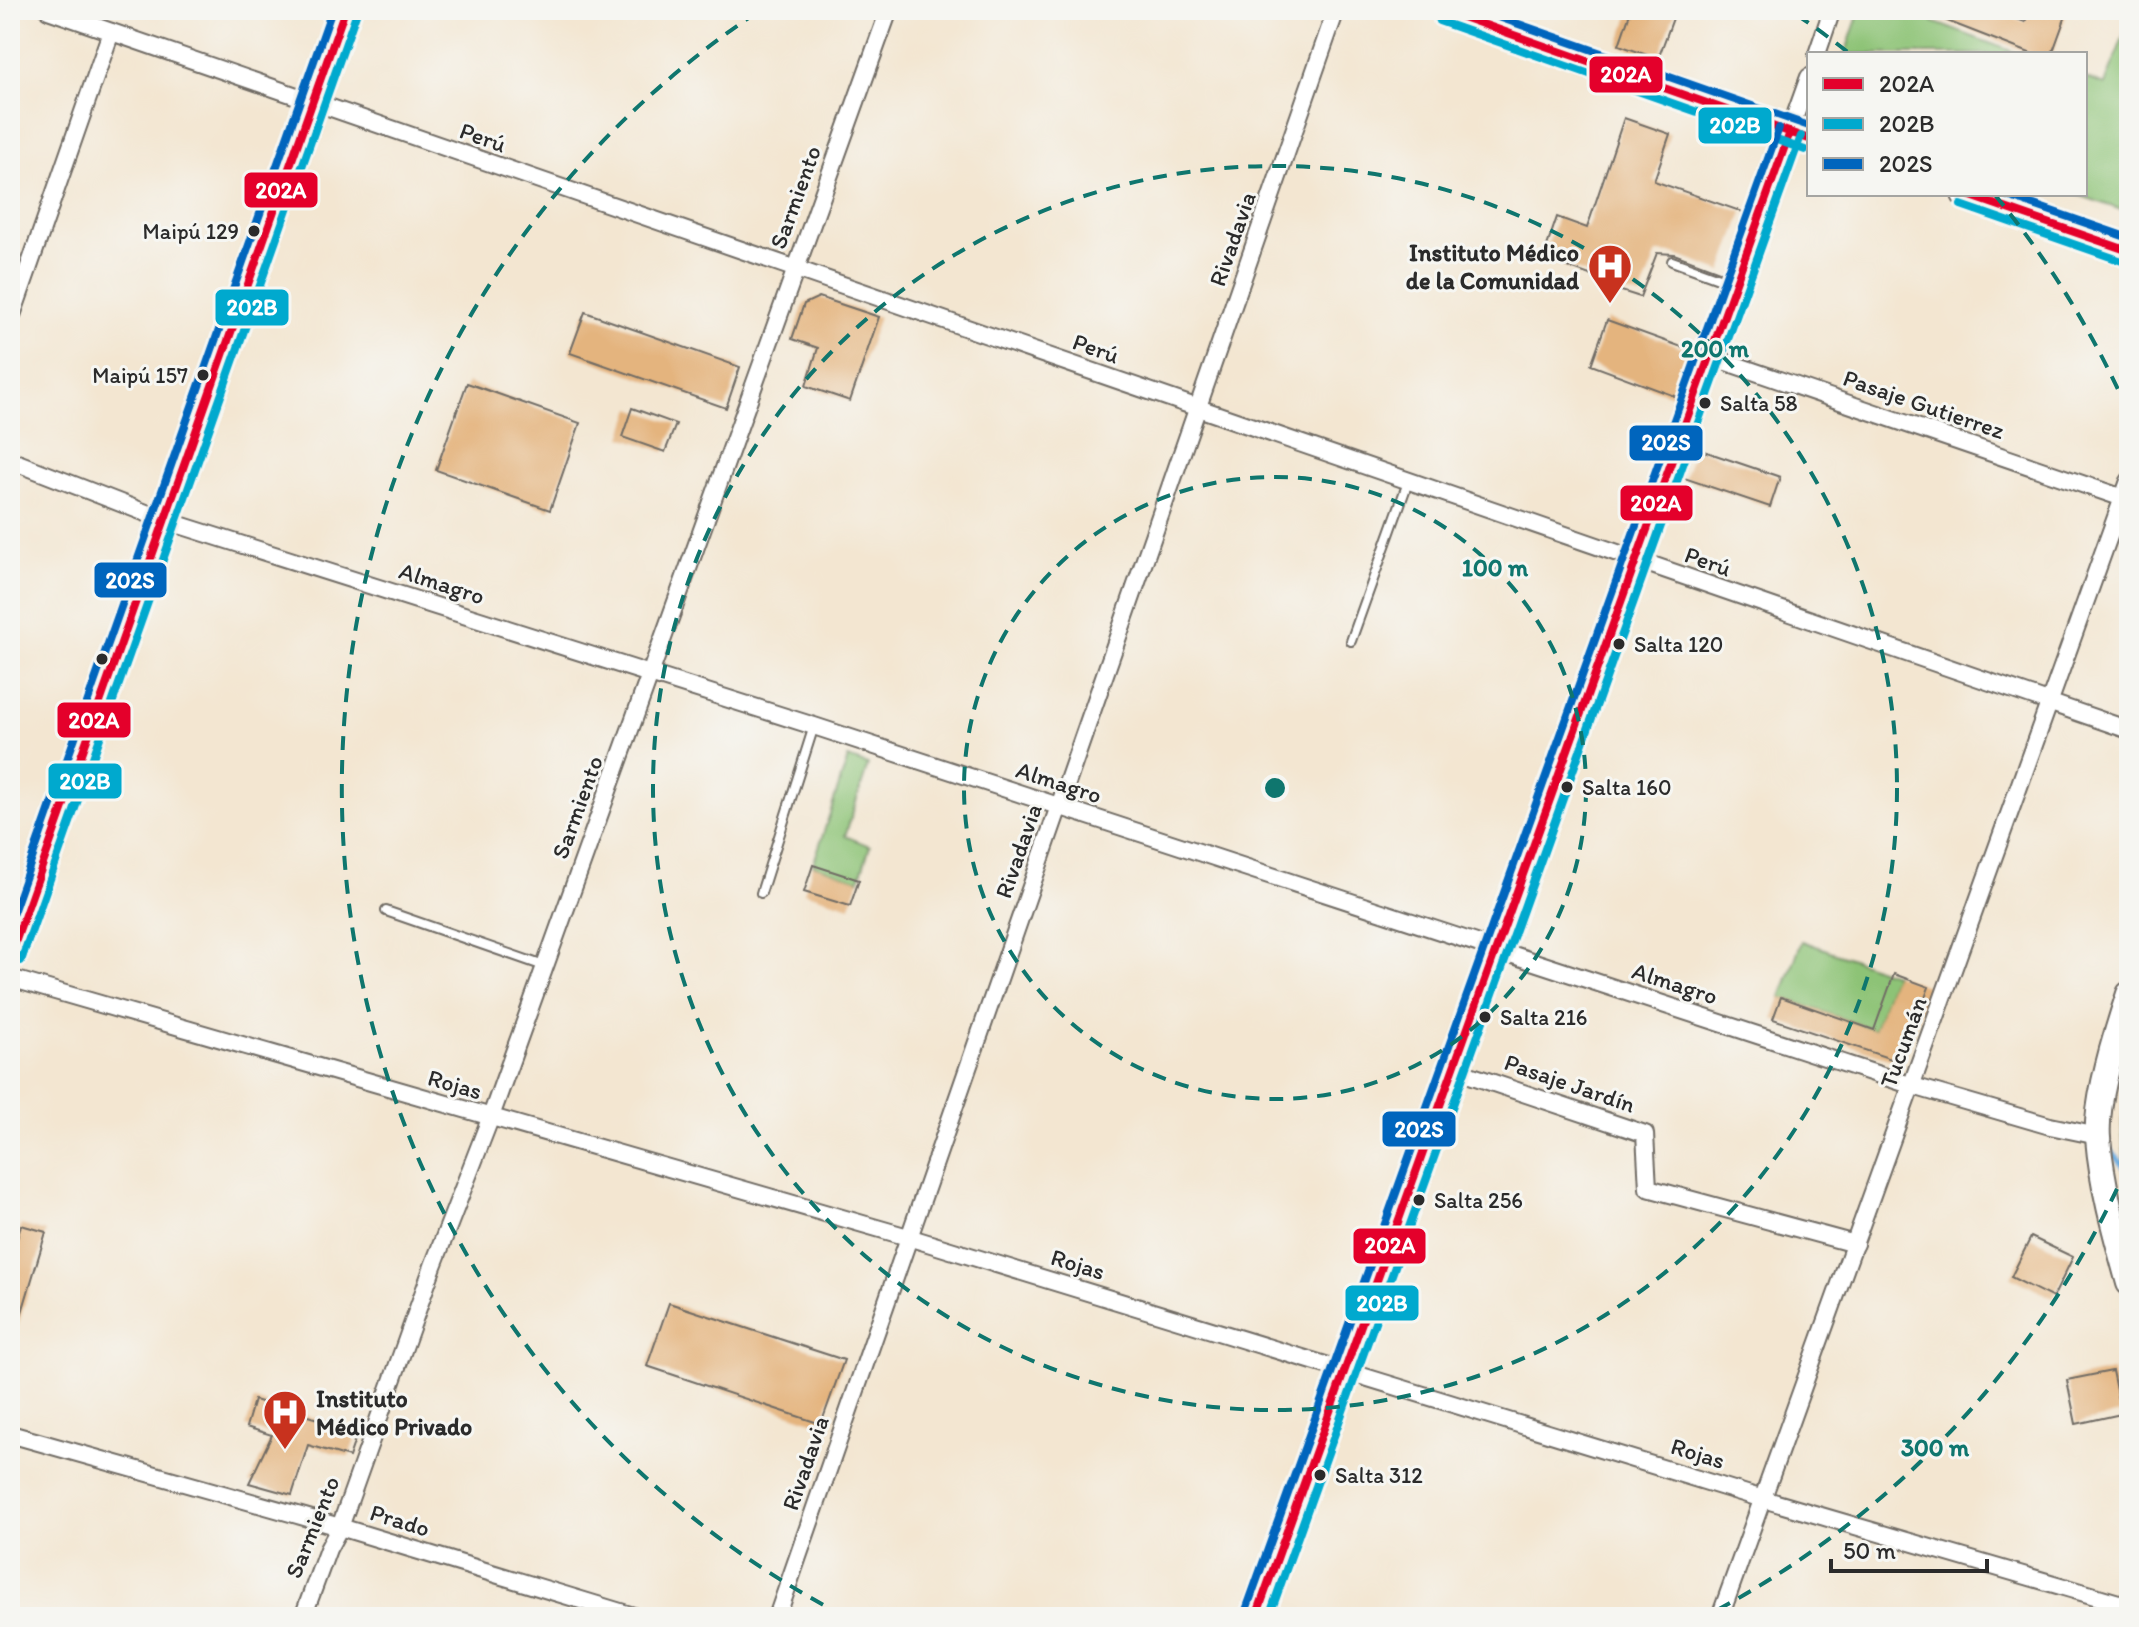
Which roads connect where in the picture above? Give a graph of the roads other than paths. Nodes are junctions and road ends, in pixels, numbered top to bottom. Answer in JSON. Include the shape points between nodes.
{"nodes":[{"id":1,"x":48,"y":10,"type":"edge"},
{"id":2,"x":345,"y":10,"type":"edge"},
{"id":3,"x":889,"y":10,"type":"edge"},
{"id":4,"x":1336,"y":10,"type":"edge"},
{"id":5,"x":1443,"y":10,"type":"edge"},
{"id":6,"x":1832,"y":10,"type":"edge"},
{"id":7,"x":111,"y":32,"type":"junction"},
{"id":8,"x":1818,"y":52,"type":"edge"},
{"id":9,"x":1807,"y":90,"type":"edge"},
{"id":10,"x":312,"y":104,"type":"junction"},
{"id":11,"x":1800,"y":135,"type":"edge"},
{"id":12,"x":1971,"y":196,"type":"edge"},
{"id":13,"x":2129,"y":251,"type":"edge"},
{"id":14,"x":1672,"y":261,"type":"dead end"},
{"id":15,"x":794,"y":271,"type":"junction"},
{"id":16,"x":1735,"y":284,"type":"junction"},
{"id":17,"x":10,"y":321,"type":"edge"},
{"id":18,"x":1709,"y":356,"type":"junction"},
{"id":19,"x":1199,"y":409,"type":"junction"},
{"id":20,"x":10,"y":460,"type":"edge"},
{"id":21,"x":2129,"y":481,"type":"edge"},
{"id":22,"x":1408,"y":482,"type":"junction"},
{"id":23,"x":2123,"y":498,"type":"junction"},
{"id":24,"x":164,"y":520,"type":"junction"},
{"id":25,"x":1635,"y":561,"type":"junction"},
{"id":26,"x":1351,"y":641,"type":"dead end"},
{"id":27,"x":649,"y":674,"type":"junction"},
{"id":28,"x":2048,"y":703,"type":"junction"},
{"id":29,"x":814,"y":726,"type":"junction"},
{"id":30,"x":2129,"y":730,"type":"edge"},
{"id":31,"x":1059,"y":808,"type":"junction"},
{"id":32,"x":761,"y":893,"type":"dead end"},
{"id":33,"x":386,"y":911,"type":"dead end"},
{"id":34,"x":1495,"y":948,"type":"junction"},
{"id":35,"x":10,"y":957,"type":"edge"},
{"id":36,"x":545,"y":966,"type":"junction"},
{"id":37,"x":10,"y":978,"type":"edge"},
{"id":38,"x":2129,"y":994,"type":"edge"},
{"id":39,"x":1452,"y":1069,"type":"junction"},
{"id":40,"x":1913,"y":1086,"type":"junction"},
{"id":41,"x":490,"y":1119,"type":"junction"},
{"id":42,"x":2098,"y":1136,"type":"junction"},
{"id":43,"x":908,"y":1237,"type":"junction"},
{"id":44,"x":1855,"y":1244,"type":"junction"},
{"id":45,"x":2129,"y":1283,"type":"edge"},
{"id":46,"x":1345,"y":1370,"type":"junction"},
{"id":47,"x":10,"y":1434,"type":"edge"},
{"id":48,"x":1763,"y":1499,"type":"junction"},
{"id":49,"x":340,"y":1527,"type":"junction"},
{"id":50,"x":2129,"y":1606,"type":"edge"},
{"id":51,"x":303,"y":1617,"type":"edge"},
{"id":52,"x":637,"y":1617,"type":"edge"},
{"id":53,"x":777,"y":1617,"type":"edge"},
{"id":54,"x":1256,"y":1617,"type":"edge"},
{"id":55,"x":1720,"y":1617,"type":"edge"}],
"edges":[{"from":1,"to":7,"type":"street","name":"Perú"},
{"from":2,"to":10,"type":"street"},
{"from":3,"to":15,"type":"street","name":"Sarmiento"},
{"from":4,"to":19,"type":"street","name":"Rivadavia"},
{"from":5,"to":11,"type":"main road"},
{"from":6,"to":8,"type":"street"},
{"from":7,"to":10,"type":"street","name":"Perú"},
{"from":7,"to":17,"type":"street"},
{"from":9,"to":11,"type":"street"},
{"from":10,"to":15,"type":"street","name":"Perú"},
{"from":10,"to":24,"type":"street"},
{"from":11,"to":16,"type":"street"},
{"from":12,"to":13,"type":"main road"},
{"from":14,"to":16,"type":"lane"},
{"from":15,"to":19,"type":"street","name":"Perú"},
{"from":15,"to":27,"type":"street","name":"Sarmiento"},
{"from":16,"to":18,"type":"street"},
{"from":18,"to":23,"type":"street","name":"Pasaje Gutierrez"},
{"from":18,"to":25,"type":"street"},
{"from":19,"to":22,"type":"street","name":"Perú"},
{"from":19,"to":31,"type":"street","name":"Rivadavia"},
{"from":20,"to":24,"type":"street","name":"Almagro"},
{"from":21,"to":23,"type":"street","name":"Tucumán"},
{"from":22,"to":25,"type":"street","name":"Perú"},
{"from":22,"to":26,"type":"lane"},
{"from":23,"to":28,"type":"street","name":"Tucumán"},
{"from":24,"to":27,"type":"street","name":"Almagro"},
{"from":24,"to":35,"type":"street"},
{"from":25,"to":28,"type":"street","name":"Perú"},
{"from":25,"to":34,"type":"street"},
{"from":27,"to":29,"type":"street","name":"Almagro"},
{"from":27,"to":36,"type":"street","name":"Sarmiento"},
{"from":28,"to":30,"type":"street","name":"Perú"},
{"from":28,"to":40,"type":"street","name":"Tucumán"},
{"from":29,"to":31,"type":"street","name":"Almagro"},
{"from":29,"to":32,"type":"lane"},
{"from":31,"to":34,"type":"street","name":"Almagro"},
{"from":31,"to":43,"type":"street","name":"Rivadavia"},
{"from":33,"to":36,"type":"lane"},
{"from":34,"to":39,"type":"street"},
{"from":34,"to":40,"type":"street","name":"Almagro"},
{"from":36,"to":41,"type":"street","name":"Sarmiento"},
{"from":37,"to":41,"type":"street","name":"Rojas"},
{"from":38,"to":42,"type":"main road","via":[[2112,1051]]},
{"from":39,"to":44,"type":"street","name":"Pasaje Jardín","via":[[1645,1134],[1648,1188]]},
{"from":39,"to":46,"type":"street"},
{"from":40,"to":42,"type":"street","name":"Almagro"},
{"from":40,"to":44,"type":"street","name":"Tucumán"},
{"from":41,"to":43,"type":"street","name":"Rojas"},
{"from":41,"to":49,"type":"street","name":"Sarmiento"},
{"from":42,"to":45,"type":"main road"},
{"from":43,"to":46,"type":"street","name":"Rojas"},
{"from":43,"to":53,"type":"street","name":"Rivadavia"},
{"from":44,"to":48,"type":"street","name":"Tucumán"},
{"from":46,"to":48,"type":"street","name":"Rojas"},
{"from":46,"to":54,"type":"street"},
{"from":47,"to":49,"type":"street","name":"Prado"},
{"from":48,"to":50,"type":"street","name":"Rojas"},
{"from":48,"to":55,"type":"street","name":"Tucumán"},
{"from":49,"to":51,"type":"street","name":"Sarmiento"},
{"from":49,"to":52,"type":"street","name":"Prado"}]}
